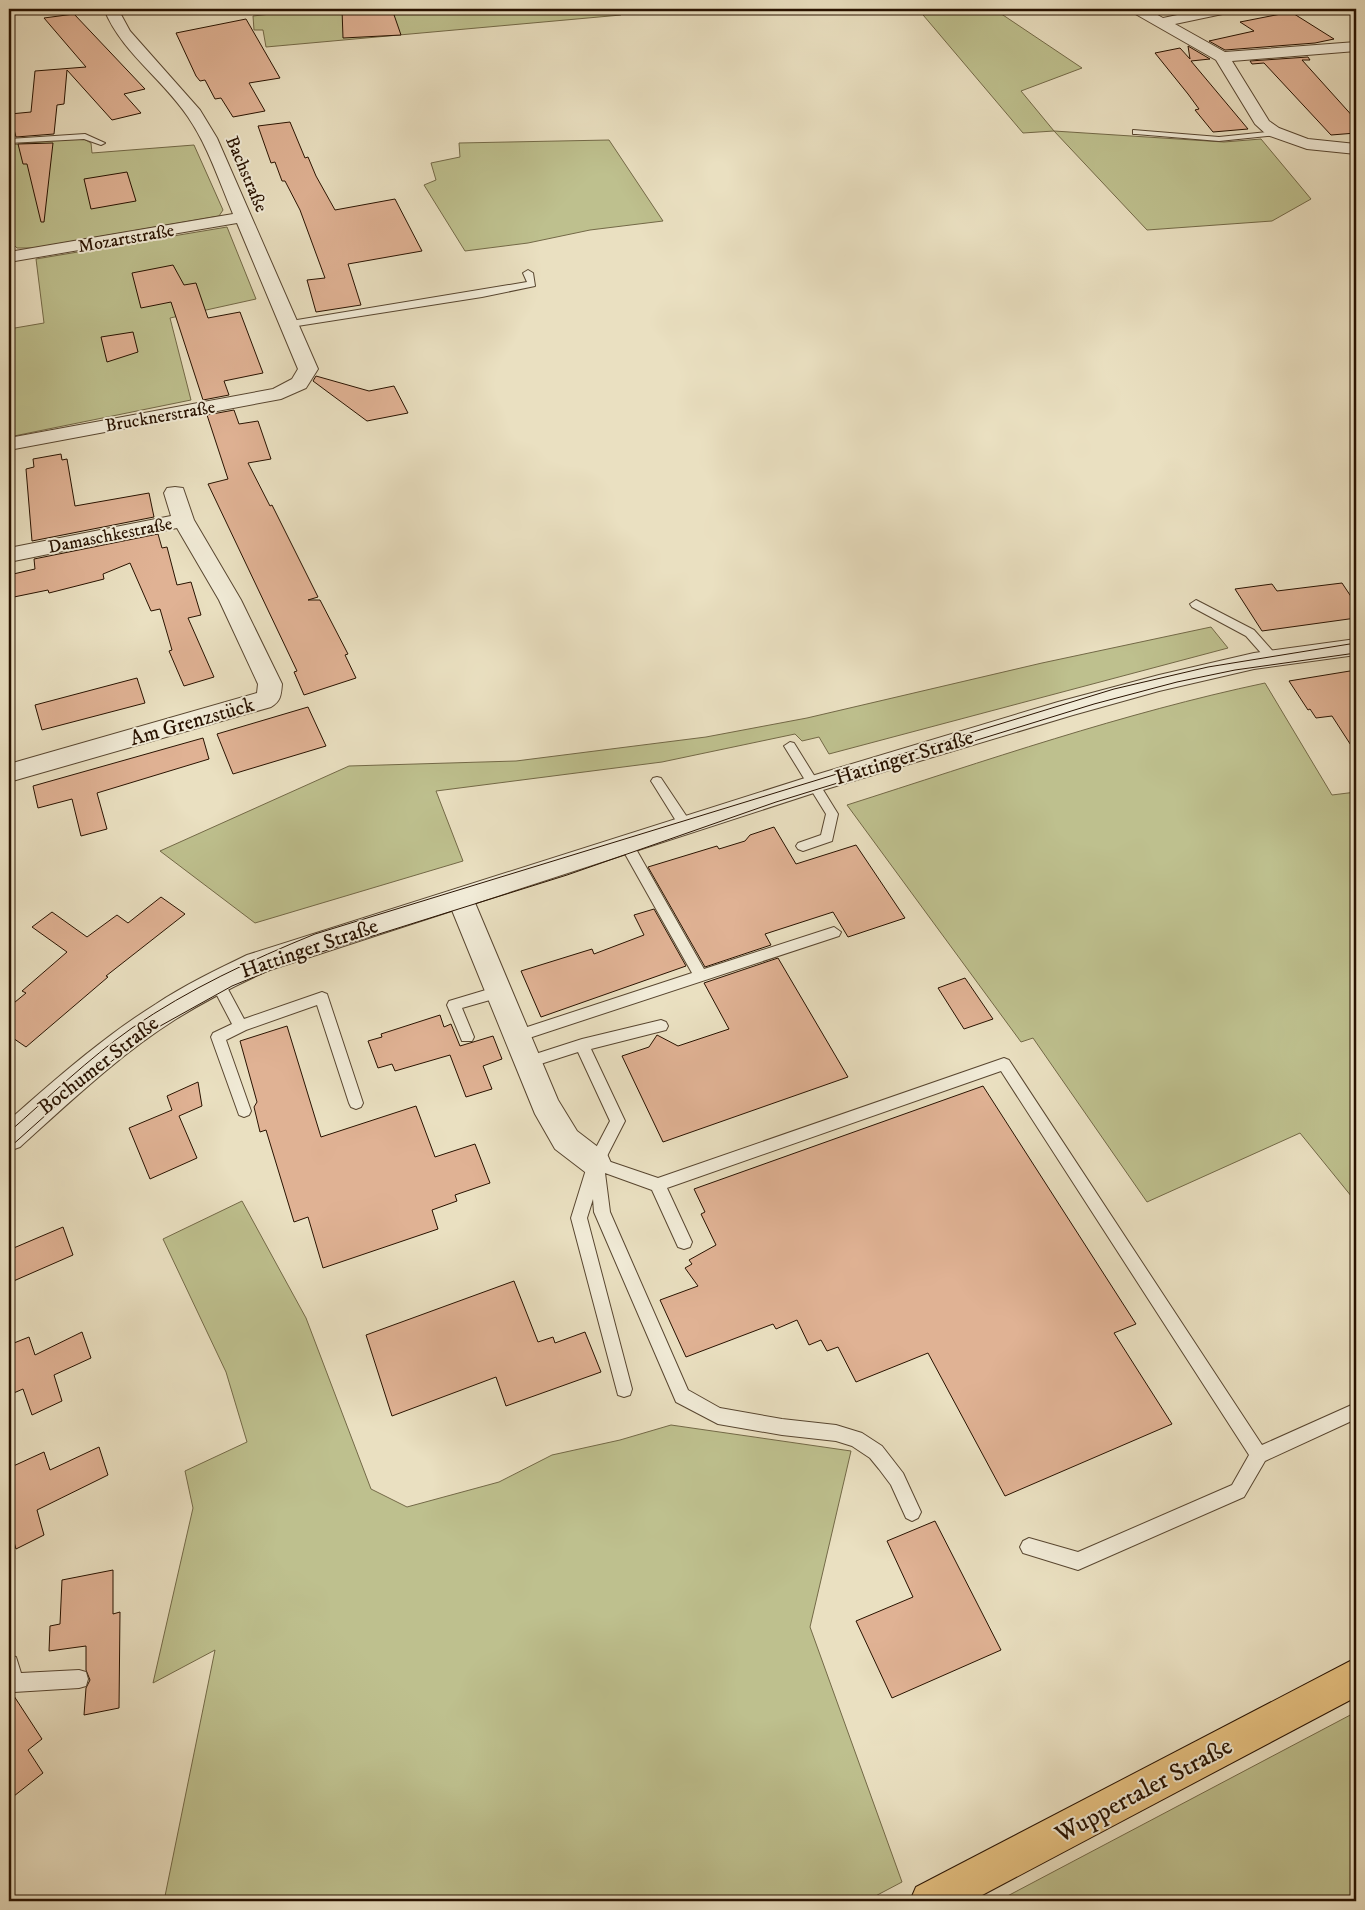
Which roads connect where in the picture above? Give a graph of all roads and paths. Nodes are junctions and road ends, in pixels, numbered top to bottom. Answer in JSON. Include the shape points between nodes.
{"nodes":[{"id":1,"x":111,"y":9,"type":"edge"},
{"id":2,"x":1136,"y":9,"type":"edge"},
{"id":3,"x":1227,"y":9,"type":"edge"},
{"id":4,"x":1163,"y":22,"type":"junction"},
{"id":5,"x":1356,"y":46,"type":"edge"},
{"id":6,"x":1222,"y":57,"type":"junction"},
{"id":7,"x":1136,"y":132,"type":"dead end"},
{"id":8,"x":1277,"y":133,"type":"junction"},
{"id":9,"x":9,"y":141,"type":"edge"},
{"id":10,"x":101,"y":143,"type":"dead end"},
{"id":11,"x":1356,"y":149,"type":"edge"},
{"id":12,"x":244,"y":217,"type":"junction"},
{"id":13,"x":9,"y":257,"type":"edge"},
{"id":14,"x":528,"y":273,"type":"dead end"},
{"id":15,"x":290,"y":324,"type":"junction"},
{"id":16,"x":306,"y":378,"type":"joint"},
{"id":17,"x":9,"y":444,"type":"edge"},
{"id":18,"x":175,"y":493,"type":"dead end"},
{"id":19,"x":183,"y":520,"type":"junction"},
{"id":20,"x":9,"y":555,"type":"edge"},
{"id":21,"x":1196,"y":604,"type":"dead end"},
{"id":22,"x":1356,"y":647,"type":"edge"},
{"id":23,"x":1273,"y":659,"type":"junction"},
{"id":24,"x":790,"y":746,"type":"dead end"},
{"id":25,"x":9,"y":773,"type":"edge"},
{"id":26,"x":657,"y":780,"type":"dead end"},
{"id":27,"x":814,"y":784,"type":"junction"},
{"id":28,"x":686,"y":826,"type":"junction"},
{"id":29,"x":627,"y":845,"type":"junction"},
{"id":30,"x":803,"y":846,"type":"dead end"},
{"id":31,"x":460,"y":898,"type":"junction"},
{"id":32,"x":834,"y":932,"type":"dead end"},
{"id":33,"x":701,"y":976,"type":"junction"},
{"id":34,"x":217,"y":982,"type":"junction"},
{"id":35,"x":499,"y":992,"type":"junction"},
{"id":36,"x":164,"y":1012,"type":"joint"},
{"id":37,"x":241,"y":1026,"type":"junction"},
{"id":38,"x":661,"y":1026,"type":"dead end"},
{"id":39,"x":517,"y":1036,"type":"junction"},
{"id":40,"x":466,"y":1037,"type":"dead end"},
{"id":41,"x":582,"y":1045,"type":"junction"},
{"id":42,"x":528,"y":1062,"type":"junction"},
{"id":43,"x":356,"y":1102,"type":"dead end"},
{"id":44,"x":244,"y":1111,"type":"dead end"},
{"id":45,"x":9,"y":1138,"type":"edge"},
{"id":46,"x":596,"y":1163,"type":"junction"},
{"id":47,"x":658,"y":1185,"type":"junction"},
{"id":48,"x":684,"y":1242,"type":"dead end"},
{"id":49,"x":624,"y":1389,"type":"dead end"},
{"id":50,"x":1356,"y":1411,"type":"edge"},
{"id":51,"x":1259,"y":1454,"type":"junction"},
{"id":52,"x":912,"y":1512,"type":"dead end"},
{"id":53,"x":1030,"y":1547,"type":"dead end"},
{"id":54,"x":9,"y":1664,"type":"edge"},
{"id":55,"x":1356,"y":1677,"type":"edge"},
{"id":56,"x":79,"y":1679,"type":"dead end"},
{"id":57,"x":930,"y":1901,"type":"edge"}],
"edges":[{"from":1,"to":12,"type":"street","name":"Bachstraße","via":[[123,33],[200,121]]},
{"from":2,"to":4,"type":"street"},
{"from":3,"to":4,"type":"street"},
{"from":4,"to":6,"type":"street"},
{"from":5,"to":6,"type":"street"},
{"from":6,"to":8,"type":"street","via":[[1263,124]]},
{"from":7,"to":8,"type":"lane","via":[[1219,139]]},
{"from":8,"to":11,"type":"street","via":[[1304,144]]},
{"from":9,"to":10,"type":"lane","via":[[85,136]]},
{"from":12,"to":13,"type":"street","name":"Mozartstraße"},
{"from":12,"to":15,"type":"street","name":"Bachstraße"},
{"from":14,"to":15,"type":"lane","via":[[532,284]]},
{"from":15,"to":16,"type":"street","name":"Bachstraße","via":[[306,361]]},
{"from":16,"to":17,"type":"street","name":"Brucknerstraße","via":[[292,390],[274,395]]},
{"from":18,"to":19,"type":"street","name":"Damaschkestraße"},
{"from":19,"to":20,"type":"street","name":"Damaschkestraße"},
{"from":19,"to":25,"type":"street","name":"Am Grenzstück","via":[[230,600],[270,684],[268,697]]},
{"from":21,"to":23,"type":"lane","via":[[1250,633]]},
{"from":22,"to":23,"type":"street","name":"Hattinger Straße"},
{"from":23,"to":27,"type":"street","name":"Hattinger Straße","via":[[1159,683]]},
{"from":24,"to":27,"type":"lane"},
{"from":26,"to":28,"type":"lane"},
{"from":27,"to":28,"type":"street","name":"Hattinger Straße"},
{"from":27,"to":30,"type":"lane","via":[[832,814],[827,838]]},
{"from":28,"to":29,"type":"street","name":"Hattinger Straße"},
{"from":29,"to":31,"type":"street","name":"Hattinger Straße"},
{"from":29,"to":33,"type":"lane"},
{"from":31,"to":34,"type":"street","name":"Hattinger Straße","via":[[295,949]]},
{"from":31,"to":35,"type":"street"},
{"from":32,"to":33,"type":"lane"},
{"from":33,"to":39,"type":"lane"},
{"from":34,"to":36,"type":"street","name":"Hattinger Straße"},
{"from":34,"to":37,"type":"lane"},
{"from":35,"to":39,"type":"street"},
{"from":35,"to":40,"type":"lane","via":[[454,1005]]},
{"from":36,"to":45,"type":"street","name":"Bochumer Straße","via":[[91,1066]]},
{"from":37,"to":43,"type":"lane","via":[[322,998]]},
{"from":37,"to":44,"type":"lane","via":[[218,1038]]},
{"from":38,"to":41,"type":"lane"},
{"from":39,"to":42,"type":"street"},
{"from":41,"to":42,"type":"lane"},
{"from":41,"to":46,"type":"lane","via":[[618,1121]]},
{"from":42,"to":46,"type":"street","via":[[545,1105],[566,1140]]},
{"from":46,"to":47,"type":"lane"},
{"from":46,"to":49,"type":"lane","via":[[579,1218]]},
{"from":46,"to":52,"type":"lane","via":[[602,1212],[682,1396],[718,1416],[836,1433],[856,1439],[876,1452],[885,1463],[897,1479]]},
{"from":47,"to":48,"type":"lane"},
{"from":47,"to":51,"type":"lane","via":[[1004,1064]]},
{"from":50,"to":51,"type":"lane"},
{"from":51,"to":53,"type":"lane","via":[[1238,1491],[1078,1561]]},
{"from":54,"to":56,"type":"lane","via":[[14,1683]]},
{"from":55,"to":57,"type":"main road","name":"Wuppertaler Straße"}]}
